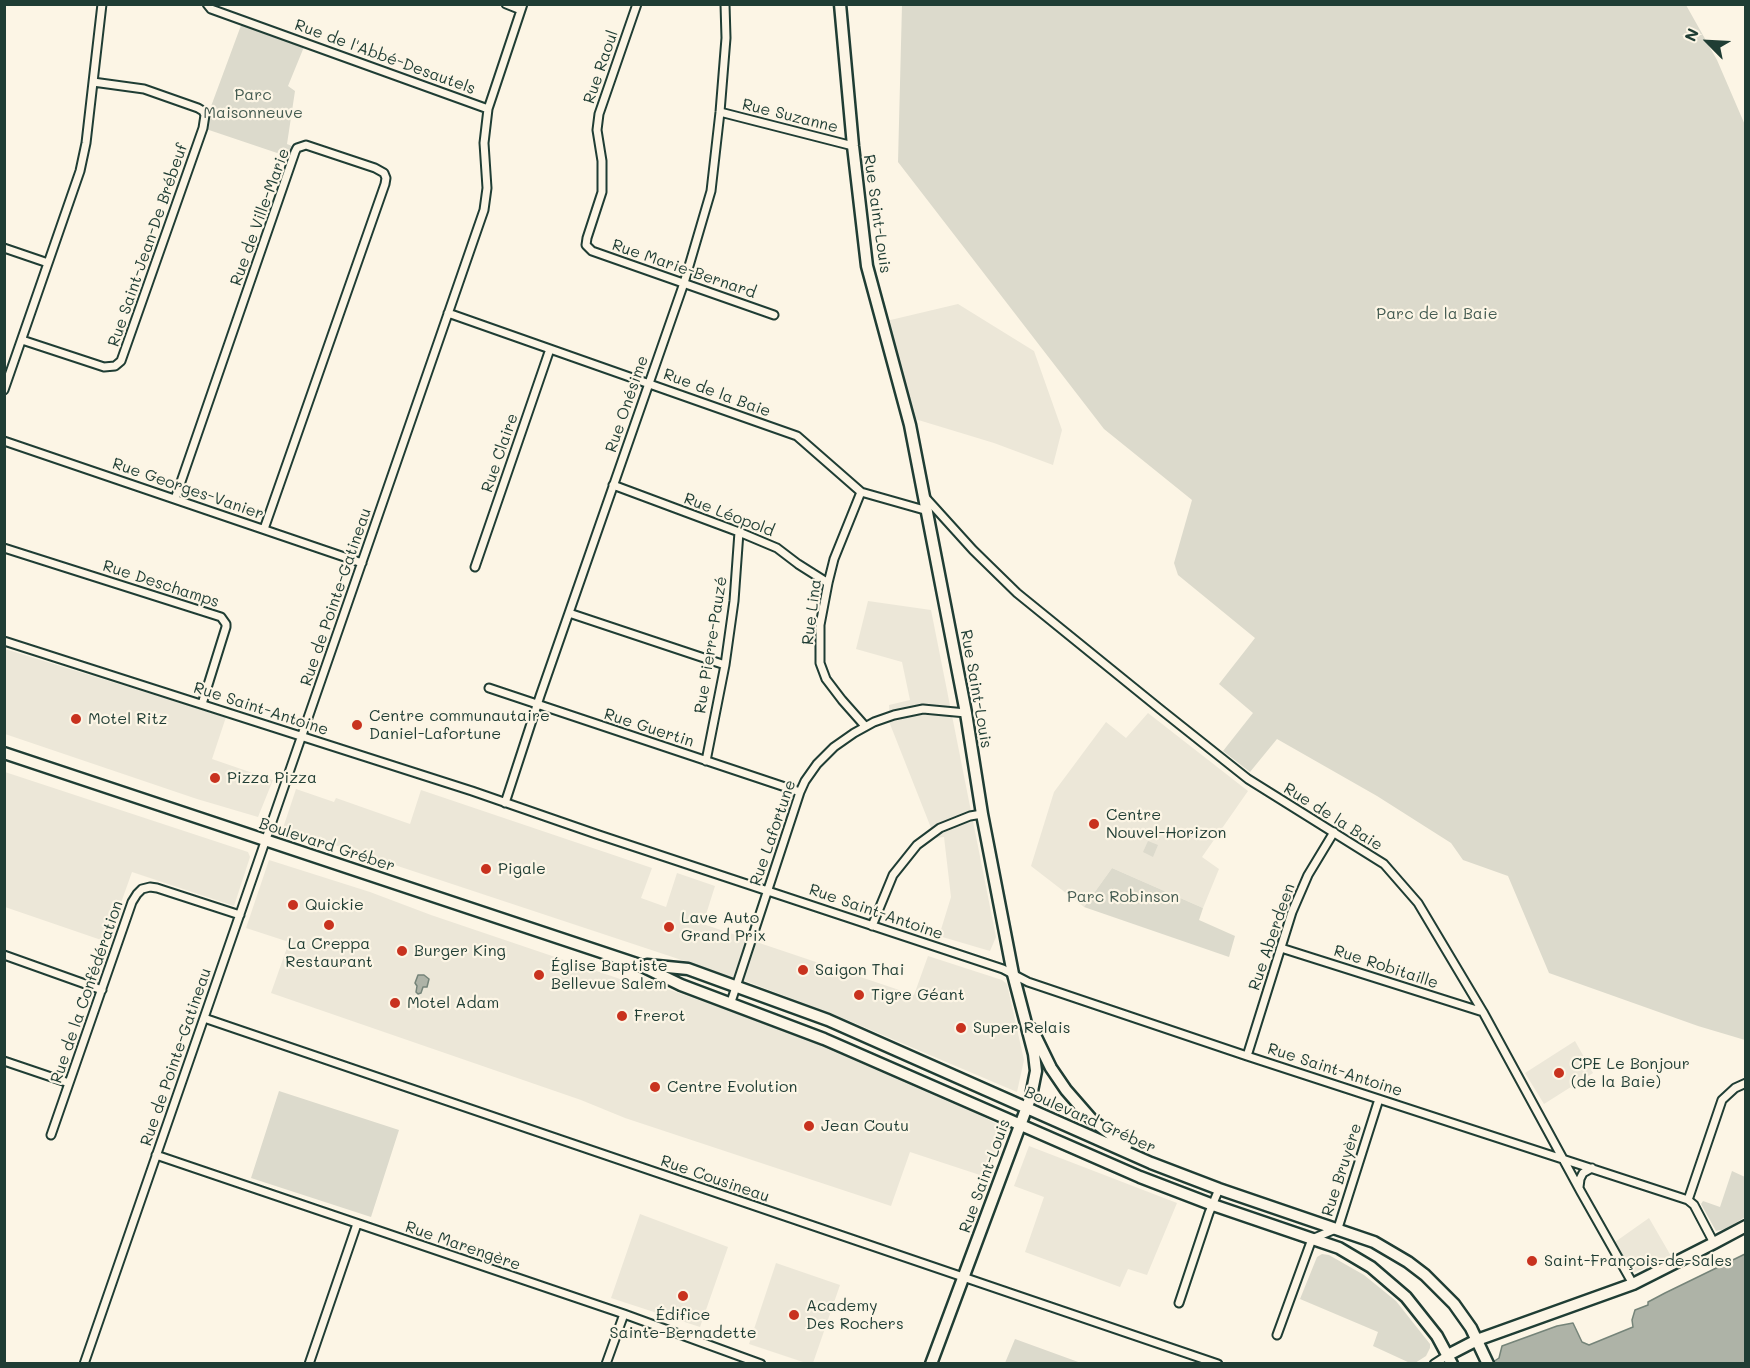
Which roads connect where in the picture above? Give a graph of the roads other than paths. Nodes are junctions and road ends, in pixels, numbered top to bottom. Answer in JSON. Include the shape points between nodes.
{"nodes":[{"id":1,"x":102,"y":4,"type":"edge"},
{"id":2,"x":207,"y":4,"type":"edge"},
{"id":3,"x":506,"y":4,"type":"edge"},
{"id":4,"x":637,"y":4,"type":"edge"},
{"id":5,"x":725,"y":4,"type":"edge"},
{"id":6,"x":840,"y":4,"type":"edge"},
{"id":7,"x":522,"y":7,"type":"edge"},
{"id":8,"x":93,"y":82,"type":"junction"},
{"id":9,"x":488,"y":109,"type":"junction"},
{"id":10,"x":720,"y":112,"type":"junction"},
{"id":11,"x":852,"y":146,"type":"junction"},
{"id":12,"x":586,"y":245,"type":"joint"},
{"id":13,"x":4,"y":248,"type":"edge"},
{"id":14,"x":48,"y":263,"type":"junction"},
{"id":15,"x":684,"y":283,"type":"junction"},
{"id":16,"x":448,"y":313,"type":"junction"},
{"id":17,"x":774,"y":315,"type":"dead end"},
{"id":18,"x":22,"y":340,"type":"junction"},
{"id":19,"x":550,"y":349,"type":"junction"},
{"id":20,"x":648,"y":383,"type":"junction"},
{"id":21,"x":4,"y":390,"type":"edge"},
{"id":22,"x":4,"y":441,"type":"edge"},
{"id":23,"x":613,"y":485,"type":"junction"},
{"id":24,"x":861,"y":492,"type":"junction"},
{"id":25,"x":925,"y":497,"type":"junction"},
{"id":26,"x":175,"y":499,"type":"junction"},
{"id":27,"x":928,"y":511,"type":"junction"},
{"id":28,"x":264,"y":529,"type":"junction"},
{"id":29,"x":739,"y":532,"type":"junction"},
{"id":30,"x":4,"y":548,"type":"edge"},
{"id":31,"x":362,"y":563,"type":"junction"},
{"id":32,"x":475,"y":567,"type":"dead end"},
{"id":33,"x":828,"y":583,"type":"junction"},
{"id":34,"x":569,"y":613,"type":"junction"},
{"id":35,"x":4,"y":641,"type":"edge"},
{"id":36,"x":724,"y":665,"type":"junction"},
{"id":37,"x":489,"y":688,"type":"dead end"},
{"id":38,"x":202,"y":705,"type":"junction"},
{"id":39,"x":537,"y":705,"type":"junction"},
{"id":40,"x":966,"y":713,"type":"junction"},
{"id":41,"x":865,"y":726,"type":"junction"},
{"id":42,"x":302,"y":737,"type":"junction"},
{"id":43,"x":4,"y":753,"type":"edge"},
{"id":44,"x":706,"y":761,"type":"junction"},
{"id":45,"x":800,"y":792,"type":"junction"},
{"id":46,"x":506,"y":803,"type":"junction"},
{"id":47,"x":982,"y":814,"type":"junction"},
{"id":48,"x":1334,"y":832,"type":"junction"},
{"id":49,"x":266,"y":840,"type":"junction"},
{"id":50,"x":768,"y":890,"type":"junction"},
{"id":51,"x":240,"y":915,"type":"junction"},
{"id":52,"x":872,"y":926,"type":"junction"},
{"id":53,"x":1281,"y":948,"type":"junction"},
{"id":54,"x":4,"y":956,"type":"edge"},
{"id":55,"x":640,"y":965,"type":"junction"},
{"id":56,"x":1012,"y":974,"type":"junction"},
{"id":57,"x":736,"y":986,"type":"junction"},
{"id":58,"x":102,"y":990,"type":"junction"},
{"id":59,"x":730,"y":1002,"type":"junction"},
{"id":60,"x":1020,"y":1002,"type":"junction"},
{"id":61,"x":1483,"y":1012,"type":"junction"},
{"id":62,"x":204,"y":1018,"type":"junction"},
{"id":63,"x":1247,"y":1056,"type":"junction"},
{"id":64,"x":4,"y":1061,"type":"edge"},
{"id":65,"x":69,"y":1083,"type":"junction"},
{"id":66,"x":1746,"y":1083,"type":"edge"},
{"id":67,"x":1379,"y":1099,"type":"junction"},
{"id":68,"x":1026,"y":1108,"type":"junction"},
{"id":69,"x":1020,"y":1125,"type":"junction"},
{"id":70,"x":51,"y":1135,"type":"dead end"},
{"id":71,"x":156,"y":1155,"type":"junction"},
{"id":72,"x":1563,"y":1159,"type":"junction"},
{"id":73,"x":1151,"y":1163,"type":"junction"},
{"id":74,"x":1592,"y":1168,"type":"junction"},
{"id":75,"x":1578,"y":1188,"type":"junction"},
{"id":76,"x":1219,"y":1190,"type":"junction"},
{"id":77,"x":1688,"y":1200,"type":"junction"},
{"id":78,"x":1213,"y":1205,"type":"junction"},
{"id":79,"x":357,"y":1224,"type":"junction"},
{"id":80,"x":1746,"y":1226,"type":"edge"},
{"id":81,"x":1338,"y":1228,"type":"junction"},
{"id":82,"x":1312,"y":1239,"type":"junction"},
{"id":83,"x":1714,"y":1243,"type":"junction"},
{"id":84,"x":963,"y":1278,"type":"junction"},
{"id":85,"x":1633,"y":1284,"type":"junction"},
{"id":86,"x":1179,"y":1303,"type":"dead end"},
{"id":87,"x":624,"y":1314,"type":"junction"},
{"id":88,"x":1276,"y":1335,"type":"dead end"},
{"id":89,"x":1477,"y":1340,"type":"junction"},
{"id":90,"x":1450,"y":1359,"type":"edge"},
{"id":91,"x":1488,"y":1362,"type":"edge"},
{"id":92,"x":84,"y":1364,"type":"edge"},
{"id":93,"x":309,"y":1364,"type":"edge"},
{"id":94,"x":606,"y":1364,"type":"edge"},
{"id":95,"x":761,"y":1364,"type":"edge"},
{"id":96,"x":931,"y":1364,"type":"edge"},
{"id":97,"x":1218,"y":1364,"type":"edge"},
{"id":98,"x":1434,"y":1364,"type":"edge"}],
"edges":[{"from":1,"to":8,"type":"street"},
{"from":2,"to":9,"type":"street","name":"Rue de l'Abbé-Desautels","via":[[211,9]]},
{"from":3,"to":7,"type":"street"},
{"from":4,"to":12,"type":"street","name":"Rue Raoul","via":[[599,114],[602,192]]},
{"from":5,"to":10,"type":"street","name":"Rue Onésime"},
{"from":6,"to":11,"type":"main road","name":"Rue Saint-Louis"},
{"from":7,"to":9,"type":"street","name":"Rue de Pointe-Gatineau"},
{"from":8,"to":14,"type":"street","via":[[83,158]]},
{"from":8,"to":18,"type":"street","name":"Rue Saint-Jean-De Brébeuf","via":[[144,89],[198,108],[205,115],[203,128],[121,362],[104,367]]},
{"from":9,"to":16,"type":"street","name":"Rue de Pointe-Gatineau","via":[[484,210]]},
{"from":10,"to":11,"type":"street","name":"Rue Suzanne"},
{"from":10,"to":15,"type":"street","name":"Rue Onésime","via":[[711,191]]},
{"from":11,"to":25,"type":"main road","name":"Rue Saint-Louis","via":[[867,266]]},
{"from":12,"to":15,"type":"street","name":"Rue Marie-Bernard","via":[[592,251]]},
{"from":13,"to":14,"type":"street"},
{"from":14,"to":18,"type":"street"},
{"from":15,"to":17,"type":"street","name":"Rue Marie-Bernard"},
{"from":15,"to":20,"type":"street","name":"Rue Onésime"},
{"from":16,"to":19,"type":"street","name":"Rue de la Baie"},
{"from":16,"to":31,"type":"street","name":"Rue de Pointe-Gatineau"},
{"from":18,"to":21,"type":"street"},
{"from":19,"to":20,"type":"street","name":"Rue de la Baie"},
{"from":19,"to":32,"type":"street","name":"Rue Claire"},
{"from":20,"to":23,"type":"street","name":"Rue Onésime"},
{"from":20,"to":24,"type":"street","name":"Rue de la Baie","via":[[797,436]]},
{"from":22,"to":26,"type":"street","name":"Rue Georges-Vanier"},
{"from":23,"to":29,"type":"street","name":"Rue Léopold"},
{"from":23,"to":34,"type":"street","name":"Rue Onésime"},
{"from":24,"to":27,"type":"street","name":"Rue de la Baie"},
{"from":24,"to":33,"type":"street","name":"Rue Lina"},
{"from":25,"to":27,"type":"main road","name":"Rue Saint-Louis"},
{"from":25,"to":48,"type":"street","name":"Rue de la Baie","via":[[973,550],[1061,630],[1248,779]]},
{"from":26,"to":28,"type":"street","name":"Rue Georges-Vanier"},
{"from":26,"to":28,"type":"street","name":"Rue de Ville-Marie","via":[[288,170],[297,148],[310,146],[375,168],[386,177]]},
{"from":27,"to":40,"type":"main road","name":"Rue Saint-Louis"},
{"from":28,"to":31,"type":"street","name":"Rue Georges-Vanier"},
{"from":29,"to":33,"type":"street","name":"Rue Léopold","via":[[777,548]]},
{"from":29,"to":36,"type":"street","name":"Rue Pierre-Pauzé"},
{"from":30,"to":38,"type":"street","name":"Rue Deschamps","via":[[221,617],[225,631]]},
{"from":31,"to":42,"type":"street","name":"Rue de Pointe-Gatineau"},
{"from":33,"to":41,"type":"street","name":"Rue Lina","via":[[820,625],[820,663],[826,680]]},
{"from":34,"to":36,"type":"street"},
{"from":34,"to":39,"type":"street","name":"Rue Onésime"},
{"from":35,"to":38,"type":"street","name":"Rue Saint-Antoine"},
{"from":36,"to":44,"type":"street","name":"Rue Pierre-Pauzé"},
{"from":37,"to":39,"type":"street","name":"Rue Guertin"},
{"from":38,"to":42,"type":"street","name":"Rue Saint-Antoine"},
{"from":39,"to":44,"type":"street","name":"Rue Guertin"},
{"from":39,"to":46,"type":"street","name":"Rue Onésime"},
{"from":40,"to":41,"type":"street","name":"Rue Lafortune","via":[[923,710]]},
{"from":40,"to":47,"type":"main road","name":"Rue Saint-Louis"},
{"from":41,"to":45,"type":"street","name":"Rue Lafortune","via":[[817,764]]},
{"from":42,"to":46,"type":"street","name":"Rue Saint-Antoine"},
{"from":42,"to":49,"type":"street","name":"Rue de Pointe-Gatineau"},
{"from":43,"to":49,"type":"main road","name":"Boulevard Gréber"},
{"from":44,"to":45,"type":"street","name":"Rue Guertin"},
{"from":45,"to":50,"type":"street","name":"Rue Lafortune"},
{"from":46,"to":50,"type":"street","name":"Rue Saint-Antoine"},
{"from":47,"to":52,"type":"street","via":[[940,828],[917,845],[893,875]]},
{"from":47,"to":56,"type":"main road","name":"Rue Saint-Louis"},
{"from":48,"to":53,"type":"street","name":"Rue Aberdeen","via":[[1308,875]]},
{"from":48,"to":61,"type":"street","name":"Rue de la Baie","via":[[1384,864],[1418,903]]},
{"from":49,"to":51,"type":"street","name":"Rue de Pointe-Gatineau"},
{"from":49,"to":55,"type":"main road","name":"Boulevard Gréber"},
{"from":50,"to":52,"type":"street","name":"Rue Saint-Antoine"},
{"from":50,"to":57,"type":"street","name":"Rue Lafortune"},
{"from":51,"to":58,"type":"street","name":"Rue de la Confédération","via":[[157,888],[142,889],[132,902]]},
{"from":51,"to":62,"type":"street","name":"Rue de Pointe-Gatineau"},
{"from":52,"to":56,"type":"street","name":"Rue Saint-Antoine"},
{"from":53,"to":61,"type":"street","name":"Rue Robitaille"},
{"from":53,"to":63,"type":"street","name":"Rue Aberdeen"},
{"from":54,"to":58,"type":"street"},
{"from":55,"to":57,"type":"main road","name":"Boulevard Gréber","via":[[688,969]]},
{"from":55,"to":59,"type":"main road","name":"Boulevard Gréber"},
{"from":56,"to":60,"type":"main road","name":"Rue Saint-Louis"},
{"from":56,"to":63,"type":"street","name":"Rue Saint-Antoine"},
{"from":57,"to":59,"type":"street","name":"Rue Lafortune"},
{"from":57,"to":68,"type":"main road","name":"Boulevard Gréber","via":[[828,1020]]},
{"from":58,"to":65,"type":"street","name":"Rue de la Confédération"},
{"from":59,"to":69,"type":"main road","name":"Boulevard Gréber"},
{"from":60,"to":68,"type":"main road","name":"Rue Saint-Louis","via":[[1036,1071]]},
{"from":60,"to":73,"type":"main road","via":[[1051,1068],[1072,1098],[1116,1140]]},
{"from":61,"to":72,"type":"street","name":"Rue de la Baie"},
{"from":62,"to":71,"type":"street","name":"Rue de Pointe-Gatineau"},
{"from":62,"to":84,"type":"street","name":"Rue Cousineau"},
{"from":63,"to":67,"type":"street","name":"Rue Saint-Antoine"},
{"from":64,"to":65,"type":"street"},
{"from":65,"to":70,"type":"street","name":"Rue de la Confédération"},
{"from":66,"to":77,"type":"street","via":[[1722,1100]]},
{"from":67,"to":72,"type":"street","name":"Rue Saint-Antoine"},
{"from":67,"to":81,"type":"street","name":"Rue Bruyère"},
{"from":68,"to":69,"type":"main road","name":"Rue Saint-Louis"},
{"from":68,"to":73,"type":"main road","name":"Boulevard Gréber"},
{"from":69,"to":78,"type":"main road","name":"Boulevard Gréber"},
{"from":69,"to":84,"type":"main road","name":"Rue Saint-Louis"},
{"from":71,"to":79,"type":"street","name":"Rue Marengère"},
{"from":71,"to":92,"type":"street","name":"Rue de Pointe-Gatineau"},
{"from":72,"to":74,"type":"street","name":"Rue Saint-Antoine"},
{"from":72,"to":75,"type":"street","name":"Rue de la Baie"},
{"from":73,"to":76,"type":"main road","name":"Boulevard Gréber"},
{"from":74,"to":75,"type":"street","via":[[1582,1176]]},
{"from":74,"to":77,"type":"street","name":"Rue Saint-Antoine"},
{"from":75,"to":85,"type":"street","name":"Rue de la Baie"},
{"from":76,"to":78,"type":"street"},
{"from":76,"to":81,"type":"main road","name":"Boulevard Gréber"},
{"from":77,"to":83,"type":"street"},
{"from":78,"to":82,"type":"main road","name":"Boulevard Gréber"},
{"from":78,"to":86,"type":"street"},
{"from":79,"to":87,"type":"street","name":"Rue Marengère"},
{"from":79,"to":93,"type":"street"},
{"from":80,"to":83,"type":"main road"},
{"from":81,"to":82,"type":"street","name":"Rue Bruyère"},
{"from":81,"to":89,"type":"main road","name":"Boulevard Gréber","via":[[1374,1242],[1425,1275],[1454,1304]]},
{"from":82,"to":88,"type":"street"},
{"from":82,"to":90,"type":"main road","name":"Boulevard Gréber","via":[[1349,1253],[1382,1275],[1425,1319]]},
{"from":83,"to":85,"type":"main road"},
{"from":84,"to":96,"type":"main road","name":"Rue Saint-Louis"},
{"from":84,"to":97,"type":"street","name":"Rue Cousineau"},
{"from":85,"to":89,"type":"main road"},
{"from":87,"to":94,"type":"street"},
{"from":87,"to":95,"type":"street","name":"Rue Marengère"},
{"from":89,"to":90,"type":"main road"},
{"from":89,"to":91,"type":"main road","name":"Boulevard Gréber"},
{"from":90,"to":98,"type":"street"}]}
